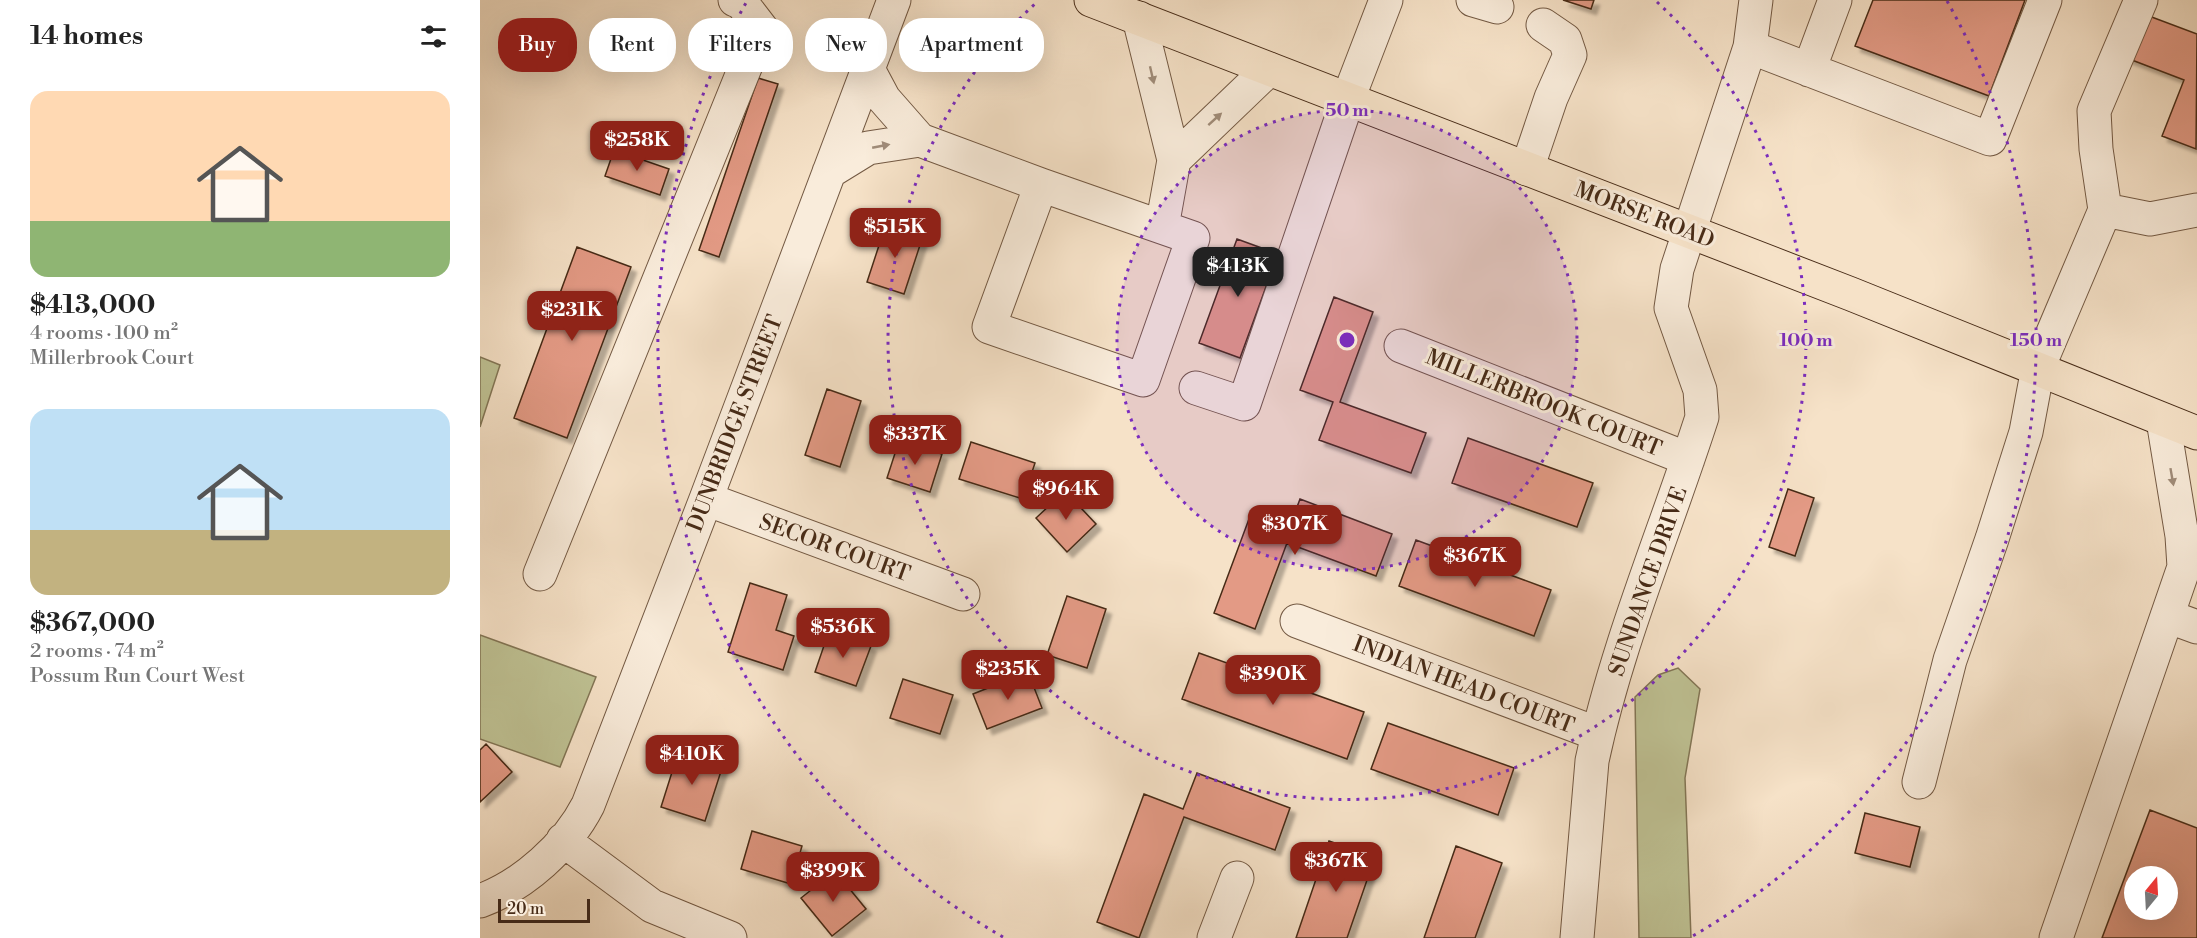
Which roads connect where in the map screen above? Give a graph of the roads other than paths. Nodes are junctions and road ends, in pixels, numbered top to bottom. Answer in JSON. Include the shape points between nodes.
{"nodes":[{"id":1,"x":735,"y":0,"type":"edge"},
{"id":2,"x":894,"y":0,"type":"edge"},
{"id":3,"x":1386,"y":0,"type":"edge"},
{"id":4,"x":1756,"y":0,"type":"edge"},
{"id":5,"x":1835,"y":0,"type":"edge"},
{"id":6,"x":2045,"y":0,"type":"edge"},
{"id":7,"x":2141,"y":0,"type":"edge"},
{"id":8,"x":1118,"y":7,"type":"edge"},
{"id":9,"x":887,"y":19,"type":"edge"},
{"id":10,"x":1544,"y":25,"type":"dead end"},
{"id":11,"x":1750,"y":47,"type":"junction"},
{"id":12,"x":1269,"y":69,"type":"junction"},
{"id":13,"x":1809,"y":70,"type":"junction"},
{"id":14,"x":867,"y":72,"type":"edge"},
{"id":15,"x":870,"y":72,"type":"edge"},
{"id":16,"x":1348,"y":99,"type":"junction"},
{"id":17,"x":920,"y":140,"type":"junction"},
{"id":18,"x":1174,"y":160,"type":"junction"},
{"id":19,"x":1527,"y":169,"type":"junction"},
{"id":20,"x":829,"y":172,"type":"junction"},
{"id":21,"x":1037,"y":196,"type":"junction"},
{"id":22,"x":2105,"y":210,"type":"junction"},
{"id":23,"x":2197,"y":210,"type":"edge"},
{"id":24,"x":1162,"y":227,"type":"junction"},
{"id":25,"x":1689,"y":231,"type":"junction"},
{"id":26,"x":1401,"y":346,"type":"dead end"},
{"id":27,"x":2038,"y":368,"type":"junction"},
{"id":28,"x":1196,"y":388,"type":"dead end"},
{"id":29,"x":2163,"y":420,"type":"junction"},
{"id":30,"x":2197,"y":433,"type":"edge"},
{"id":31,"x":1688,"y":459,"type":"junction"},
{"id":32,"x":706,"y":499,"type":"junction"},
{"id":33,"x":2191,"y":561,"type":"edge"},
{"id":34,"x":540,"y":574,"type":"dead end"},
{"id":35,"x":963,"y":594,"type":"dead end"},
{"id":36,"x":1297,"y":621,"type":"dead end"},
{"id":37,"x":2182,"y":621,"type":"edge"},
{"id":38,"x":1598,"y":734,"type":"junction"},
{"id":39,"x":1919,"y":782,"type":"dead end"},
{"id":40,"x":563,"y":840,"type":"junction"},
{"id":41,"x":1237,"y":878,"type":"dead end"},
{"id":42,"x":480,"y":901,"type":"edge"},
{"id":43,"x":730,"y":938,"type":"edge"},
{"id":44,"x":1214,"y":938,"type":"edge"},
{"id":45,"x":1577,"y":938,"type":"edge"},
{"id":46,"x":2056,"y":938,"type":"edge"}],
"edges":[{"from":1,"to":34,"type":"street","via":[[741,2],[761,28]]},
{"from":2,"to":9,"type":"street","name":"DUNBRIDGE STREET"},
{"from":3,"to":16,"type":"street"},
{"from":4,"to":11,"type":"street","name":"SUNDANCE DRIVE"},
{"from":5,"to":13,"type":"street"},
{"from":6,"to":13,"type":"street","via":[[1990,139]]},
{"from":7,"to":22,"type":"street","via":[[2094,111]]},
{"from":8,"to":12,"type":"main road","name":"MORSE ROAD"},
{"from":8,"to":18,"type":"street","one_way":true},
{"from":10,"to":19,"type":"street","via":[[1565,40],[1570,55]]},
{"from":11,"to":13,"type":"street"},
{"from":11,"to":25,"type":"street","name":"SUNDANCE DRIVE"},
{"from":12,"to":16,"type":"main road","name":"MORSE ROAD"},
{"from":18,"to":12,"type":"street","one_way":true},
{"from":14,"to":20,"type":"street","name":"DUNBRIDGE STREET"},
{"from":15,"to":17,"type":"street","via":[[884,99]]},
{"from":16,"to":19,"type":"main road","name":"MORSE ROAD"},
{"from":16,"to":28,"type":"street","via":[[1244,404]]},
{"from":20,"to":17,"type":"street","one_way":true,"via":[[868,148]]},
{"from":17,"to":21,"type":"street"},
{"from":18,"to":24,"type":"street"},
{"from":19,"to":25,"type":"main road","name":"MORSE ROAD"},
{"from":20,"to":32,"type":"street","name":"DUNBRIDGE STREET"},
{"from":21,"to":24,"type":"street"},
{"from":21,"to":24,"type":"street","via":[[989,327],[1143,380],[1191,245]]},
{"from":22,"to":23,"type":"street","via":[[2150,219]]},
{"from":22,"to":27,"type":"street"},
{"from":25,"to":27,"type":"main road","name":"MORSE ROAD"},
{"from":25,"to":31,"type":"street","name":"SUNDANCE DRIVE","via":[[1677,269],[1671,308],[1700,390],[1702,417]]},
{"from":26,"to":31,"type":"street","name":"MILLERBROOK COURT"},
{"from":27,"to":29,"type":"main road","name":"MORSE ROAD"},
{"from":27,"to":39,"type":"street","via":[[2026,432],[1950,660]]},
{"from":29,"to":30,"type":"main road","name":"MORSE ROAD"},
{"from":29,"to":33,"type":"street","one_way":true,"via":[[2182,536]]},
{"from":31,"to":38,"type":"street","name":"SUNDANCE DRIVE","via":[[1629,624]]},
{"from":32,"to":35,"type":"street","name":"SECOR COURT"},
{"from":32,"to":40,"type":"street","name":"DUNBRIDGE STREET","via":[[588,805]]},
{"from":33,"to":37,"type":"street"},
{"from":36,"to":38,"type":"street","name":"INDIAN HEAD COURT"},
{"from":37,"to":46,"type":"street"},
{"from":38,"to":45,"type":"street","name":"SUNDANCE DRIVE"},
{"from":40,"to":42,"type":"street","name":"DUNBRIDGE STREET","via":[[528,877]]},
{"from":40,"to":43,"type":"street","via":[[652,906]]},
{"from":41,"to":44,"type":"street"}]}
